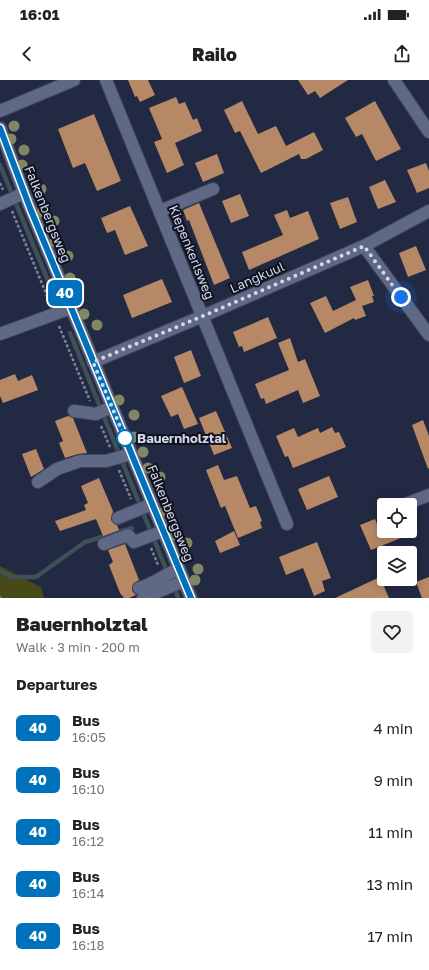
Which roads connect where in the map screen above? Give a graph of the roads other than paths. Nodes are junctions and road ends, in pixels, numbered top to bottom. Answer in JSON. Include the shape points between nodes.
{"nodes":[{"id":1,"x":72,"y":80,"type":"edge"},
{"id":2,"x":106,"y":80,"type":"edge"},
{"id":3,"x":394,"y":80,"type":"edge"},
{"id":4,"x":0,"y":111,"type":"edge"},
{"id":5,"x":0,"y":128,"type":"edge"},
{"id":6,"x":429,"y":132,"type":"edge"},
{"id":7,"x":213,"y":189,"type":"dead end"},
{"id":8,"x":11,"y":199,"type":"edge"},
{"id":9,"x":429,"y":211,"type":"edge"},
{"id":10,"x":160,"y":212,"type":"junction"},
{"id":11,"x":364,"y":246,"type":"junction"},
{"id":12,"x":71,"y":308,"type":"junction"},
{"id":13,"x":203,"y":316,"type":"junction"},
{"id":14,"x":0,"y":334,"type":"edge"},
{"id":15,"x":429,"y":335,"type":"edge"},
{"id":16,"x":93,"y":362,"type":"junction"},
{"id":17,"x":74,"y":411,"type":"dead end"},
{"id":18,"x":103,"y":411,"type":"junction"},
{"id":19,"x":122,"y":457,"type":"junction"},
{"id":20,"x":38,"y":482,"type":"dead end"},
{"id":21,"x":429,"y":495,"type":"edge"},
{"id":22,"x":417,"y":500,"type":"edge"},
{"id":23,"x":143,"y":508,"type":"junction"},
{"id":24,"x":118,"y":518,"type":"dead end"},
{"id":25,"x":287,"y":524,"type":"dead end"},
{"id":26,"x":154,"y":535,"type":"junction"},
{"id":27,"x":104,"y":544,"type":"dead end"},
{"id":28,"x":170,"y":573,"type":"junction"},
{"id":29,"x":177,"y":584,"type":"junction"},
{"id":30,"x":141,"y":593,"type":"edge"},
{"id":31,"x":191,"y":598,"type":"edge"}],
"edges":[{"from":1,"to":4,"type":"street"},
{"from":2,"to":10,"type":"street","name":"Kiepenkerlsweg"},
{"from":3,"to":6,"type":"street"},
{"from":5,"to":8,"type":"street","name":"Falkenbergsweg"},
{"from":7,"to":10,"type":"street"},
{"from":8,"to":12,"type":"street","name":"Falkenbergsweg"},
{"from":9,"to":11,"type":"street","name":"Langkuul"},
{"from":10,"to":13,"type":"street","name":"Kiepenkerlsweg"},
{"from":11,"to":13,"type":"street","name":"Langkuul"},
{"from":11,"to":15,"type":"street"},
{"from":12,"to":14,"type":"street"},
{"from":12,"to":16,"type":"street","name":"Falkenbergsweg"},
{"from":13,"to":16,"type":"street","name":"Langkuul"},
{"from":13,"to":25,"type":"street","name":"Kiepenkerlsweg"},
{"from":16,"to":18,"type":"street","name":"Falkenbergsweg"},
{"from":17,"to":18,"type":"street"},
{"from":18,"to":19,"type":"street","name":"Falkenbergsweg"},
{"from":19,"to":20,"type":"street","via":[[106,461],[80,461],[57,468]]},
{"from":19,"to":23,"type":"street","name":"Falkenbergsweg"},
{"from":21,"to":22,"type":"street"},
{"from":23,"to":24,"type":"street"},
{"from":23,"to":26,"type":"street","name":"Falkenbergsweg"},
{"from":26,"to":27,"type":"street","via":[[134,542],[128,535]]},
{"from":26,"to":28,"type":"street","name":"Falkenbergsweg"},
{"from":28,"to":29,"type":"street","name":"Falkenbergsweg"},
{"from":28,"to":30,"type":"street","via":[[149,585]]},
{"from":29,"to":30,"type":"street"},
{"from":29,"to":31,"type":"street","name":"Falkenbergsweg"}]}
